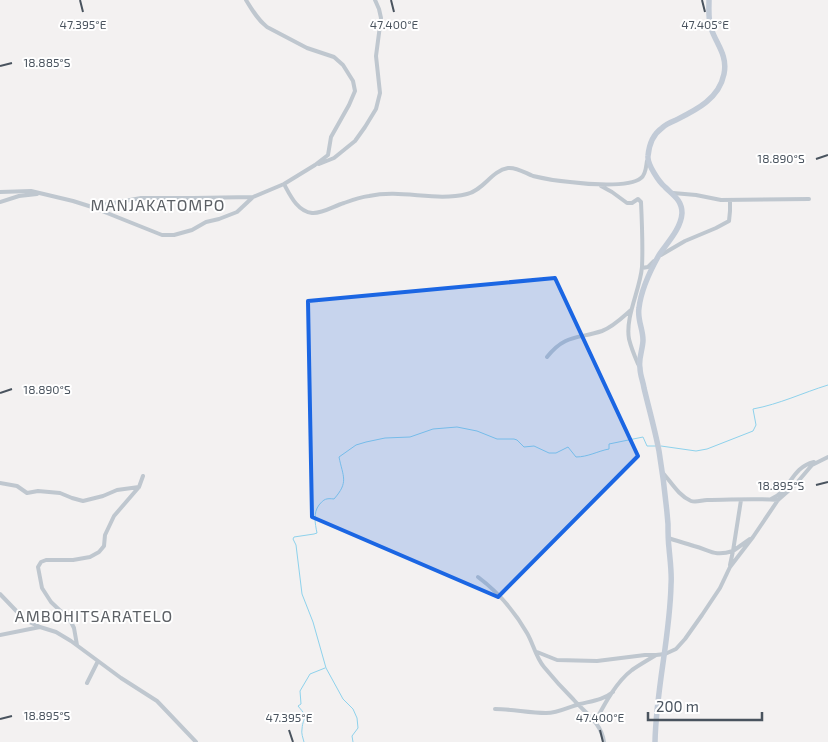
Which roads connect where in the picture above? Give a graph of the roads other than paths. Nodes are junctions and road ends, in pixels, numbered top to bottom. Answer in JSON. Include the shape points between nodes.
{"nodes":[{"id":1,"x":246,"y":0,"type":"edge"},
{"id":2,"x":375,"y":0,"type":"edge"},
{"id":3,"x":709,"y":0,"type":"edge"},
{"id":4,"x":648,"y":160,"type":"junction"},
{"id":5,"x":315,"y":165,"type":"junction"},
{"id":6,"x":284,"y":184,"type":"junction"},
{"id":7,"x":600,"y":185,"type":"junction"},
{"id":8,"x":0,"y":192,"type":"edge"},
{"id":9,"x":40,"y":193,"type":"junction"},
{"id":10,"x":673,"y":193,"type":"junction"},
{"id":11,"x":253,"y":197,"type":"junction"},
{"id":12,"x":809,"y":199,"type":"dead end"},
{"id":13,"x":730,"y":200,"type":"junction"},
{"id":14,"x":0,"y":202,"type":"edge"},
{"id":15,"x":92,"y":207,"type":"junction"},
{"id":16,"x":659,"y":256,"type":"junction"},
{"id":17,"x":642,"y":268,"type":"junction"},
{"id":18,"x":632,"y":310,"type":"junction"},
{"id":19,"x":547,"y":357,"type":"dead end"},
{"id":20,"x":639,"y":366,"type":"junction"},
{"id":21,"x":828,"y":457,"type":"edge"},
{"id":22,"x":821,"y":460,"type":"junction"},
{"id":23,"x":662,"y":471,"type":"junction"},
{"id":24,"x":142,"y":476,"type":"dead end"},
{"id":25,"x":0,"y":483,"type":"edge"},
{"id":26,"x":139,"y":487,"type":"junction"},
{"id":27,"x":769,"y":499,"type":"junction"},
{"id":28,"x":741,"y":500,"type":"junction"},
{"id":29,"x":778,"y":500,"type":"junction"},
{"id":30,"x":668,"y":538,"type":"junction"},
{"id":31,"x":752,"y":538,"type":"junction"},
{"id":32,"x":733,"y":551,"type":"junction"},
{"id":33,"x":730,"y":567,"type":"junction"},
{"id":34,"x":478,"y":578,"type":"dead end"},
{"id":35,"x":0,"y":594,"type":"edge"},
{"id":36,"x":40,"y":627,"type":"junction"},
{"id":37,"x":0,"y":635,"type":"edge"},
{"id":38,"x":77,"y":645,"type":"junction"},
{"id":39,"x":537,"y":652,"type":"junction"},
{"id":40,"x":665,"y":654,"type":"junction"},
{"id":41,"x":656,"y":655,"type":"junction"},
{"id":42,"x":98,"y":661,"type":"junction"},
{"id":43,"x":87,"y":682,"type":"dead end"},
{"id":44,"x":613,"y":692,"type":"junction"},
{"id":45,"x":578,"y":704,"type":"junction"},
{"id":46,"x":495,"y":709,"type":"dead end"},
{"id":47,"x":595,"y":722,"type":"junction"},
{"id":48,"x":196,"y":742,"type":"edge"},
{"id":49,"x":604,"y":742,"type":"edge"},
{"id":50,"x":656,"y":742,"type":"edge"}],
"edges":[{"from":1,"to":5,"type":"street","via":[[262,23],[306,48],[334,57],[352,81],[355,91],[332,137],[328,155]]},
{"from":2,"to":5,"type":"street","via":[[381,18],[376,55],[380,93],[376,108],[355,141],[334,158]]},
{"from":3,"to":4,"type":"street","via":[[711,29],[724,60],[722,83],[698,109],[662,127],[655,134],[649,145]]},
{"from":4,"to":7,"type":"street","via":[[641,179]]},
{"from":4,"to":10,"type":"street","via":[[664,186]]},
{"from":5,"to":6,"type":"street"},
{"from":6,"to":7,"type":"street","via":[[292,199],[304,211],[312,213],[371,195],[470,194],[494,174],[514,168],[547,180]]},
{"from":6,"to":11,"type":"street"},
{"from":7,"to":17,"type":"street","via":[[627,203],[638,199],[641,202]]},
{"from":8,"to":9,"type":"street"},
{"from":9,"to":14,"type":"street"},
{"from":9,"to":15,"type":"street"},
{"from":10,"to":13,"type":"street"},
{"from":10,"to":16,"type":"street","via":[[679,201],[682,217]]},
{"from":11,"to":15,"type":"street","via":[[141,198]]},
{"from":11,"to":15,"type":"street","via":[[237,212],[174,235],[162,235]]},
{"from":12,"to":13,"type":"street"},
{"from":13,"to":16,"type":"street","via":[[729,220]]},
{"from":16,"to":17,"type":"street","via":[[648,268]]},
{"from":16,"to":20,"type":"street","via":[[638,308],[643,338]]},
{"from":17,"to":18,"type":"street"},
{"from":18,"to":19,"type":"street","via":[[604,330],[563,341]]},
{"from":18,"to":20,"type":"street","via":[[629,340]]},
{"from":20,"to":23,"type":"street"},
{"from":21,"to":22,"type":"street"},
{"from":22,"to":27,"type":"street","via":[[803,466],[782,492]]},
{"from":22,"to":29,"type":"street"},
{"from":23,"to":28,"type":"street","via":[[691,501]]},
{"from":23,"to":30,"type":"street"},
{"from":24,"to":26,"type":"street"},
{"from":25,"to":26,"type":"street","via":[[17,486],[27,493],[60,493],[83,501]]},
{"from":26,"to":38,"type":"street","via":[[114,516],[99,552],[73,560],[46,560],[38,567],[42,588],[70,620]]},
{"from":27,"to":28,"type":"street"},
{"from":27,"to":29,"type":"street"},
{"from":28,"to":32,"type":"street"},
{"from":29,"to":31,"type":"street"},
{"from":30,"to":32,"type":"street","via":[[708,552]]},
{"from":30,"to":40,"type":"street","via":[[672,583]]},
{"from":31,"to":32,"type":"street"},
{"from":31,"to":33,"type":"street"},
{"from":32,"to":33,"type":"street"},
{"from":33,"to":40,"type":"street","via":[[702,615],[676,649]]},
{"from":34,"to":39,"type":"street","via":[[505,602]]},
{"from":35,"to":36,"type":"street","via":[[26,620]]},
{"from":36,"to":37,"type":"street"},
{"from":36,"to":38,"type":"street","via":[[56,632]]},
{"from":38,"to":42,"type":"street"},
{"from":39,"to":41,"type":"street","via":[[556,660],[597,661]]},
{"from":39,"to":45,"type":"street","via":[[542,665]]},
{"from":40,"to":41,"type":"street"},
{"from":40,"to":50,"type":"street","via":[[655,721]]},
{"from":41,"to":44,"type":"street","via":[[631,671]]},
{"from":42,"to":43,"type":"street"},
{"from":42,"to":48,"type":"street","via":[[157,701]]},
{"from":44,"to":45,"type":"street","via":[[607,697]]},
{"from":44,"to":47,"type":"street"},
{"from":45,"to":46,"type":"street","via":[[547,713]]},
{"from":45,"to":47,"type":"street"},
{"from":47,"to":49,"type":"street"}]}
